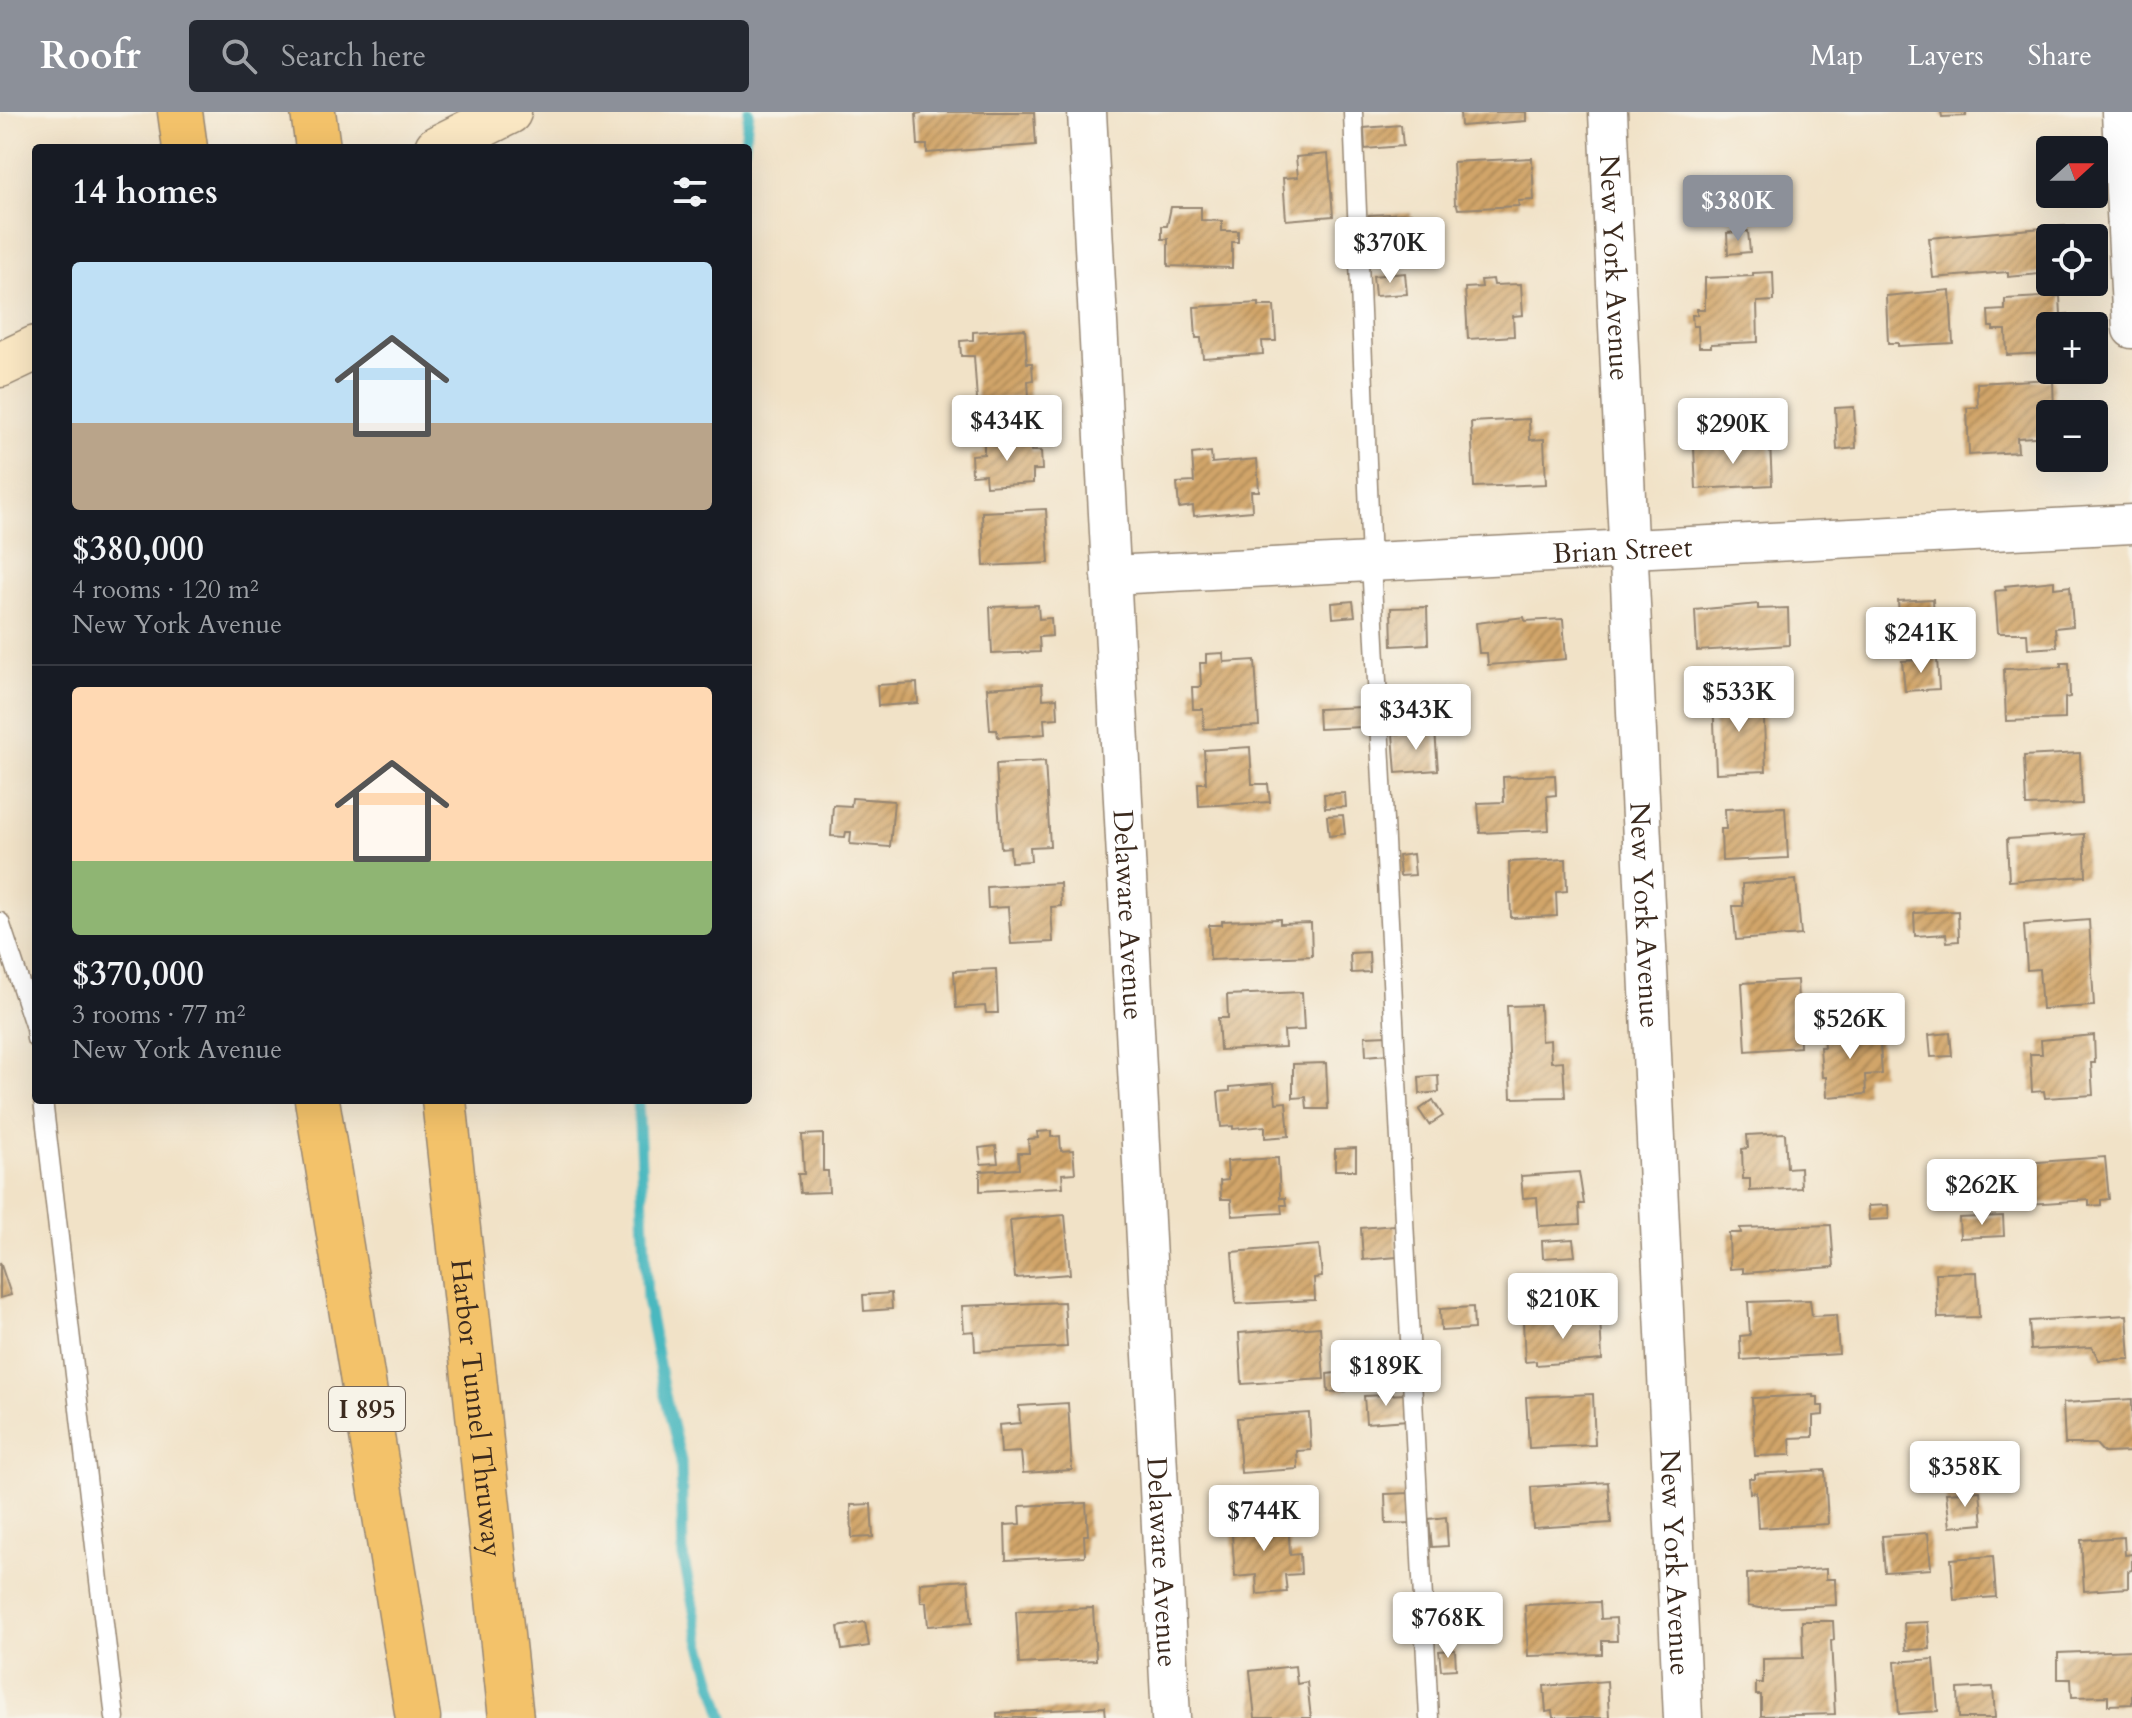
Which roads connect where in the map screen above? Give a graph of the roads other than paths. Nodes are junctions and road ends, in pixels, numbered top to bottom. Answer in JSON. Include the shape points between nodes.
{"nodes":[{"id":1,"x":313,"y":112,"type":"edge"},
{"id":2,"x":509,"y":112,"type":"edge"},
{"id":3,"x":1087,"y":112,"type":"edge"},
{"id":4,"x":1353,"y":112,"type":"edge"},
{"id":5,"x":1608,"y":112,"type":"edge"},
{"id":6,"x":2121,"y":112,"type":"edge"},
{"id":7,"x":317,"y":144,"type":"edge"},
{"id":8,"x":445,"y":144,"type":"edge"},
{"id":9,"x":2132,"y":329,"type":"edge"},
{"id":10,"x":32,"y":350,"type":"edge"},
{"id":11,"x":0,"y":365,"type":"edge"},
{"id":12,"x":2132,"y":524,"type":"edge"},
{"id":13,"x":1629,"y":549,"type":"junction"},
{"id":14,"x":1371,"y":562,"type":"junction"},
{"id":15,"x":1111,"y":575,"type":"junction"},
{"id":16,"x":0,"y":922,"type":"edge"},
{"id":17,"x":32,"y":1019,"type":"edge"},
{"id":18,"x":43,"y":1104,"type":"edge"},
{"id":19,"x":318,"y":1104,"type":"edge"},
{"id":20,"x":444,"y":1104,"type":"edge"},
{"id":21,"x":115,"y":1718,"type":"edge"},
{"id":22,"x":418,"y":1718,"type":"edge"},
{"id":23,"x":511,"y":1718,"type":"edge"},
{"id":24,"x":1171,"y":1718,"type":"edge"},
{"id":25,"x":1429,"y":1718,"type":"edge"},
{"id":26,"x":1683,"y":1718,"type":"edge"}],
"edges":[{"from":1,"to":7,"type":"highway"},
{"from":2,"to":8,"type":"main road"},
{"from":3,"to":15,"type":"street","name":"Delaware Avenue"},
{"from":4,"to":14,"type":"lane"},
{"from":5,"to":13,"type":"street","name":"New York Avenue"},
{"from":6,"to":9,"type":"street"},
{"from":10,"to":11,"type":"main road"},
{"from":12,"to":13,"type":"street","name":"Brian Street"},
{"from":13,"to":14,"type":"street","name":"Brian Street"},
{"from":13,"to":26,"type":"street","name":"New York Avenue"},
{"from":14,"to":15,"type":"street","name":"Brian Street"},
{"from":14,"to":25,"type":"lane"},
{"from":15,"to":24,"type":"street","name":"Delaware Avenue"},
{"from":16,"to":17,"type":"lane"},
{"from":18,"to":21,"type":"lane"},
{"from":19,"to":22,"type":"highway","number":"I 895"},
{"from":20,"to":23,"type":"highway","name":"Harbor Tunnel Thruway"}]}
